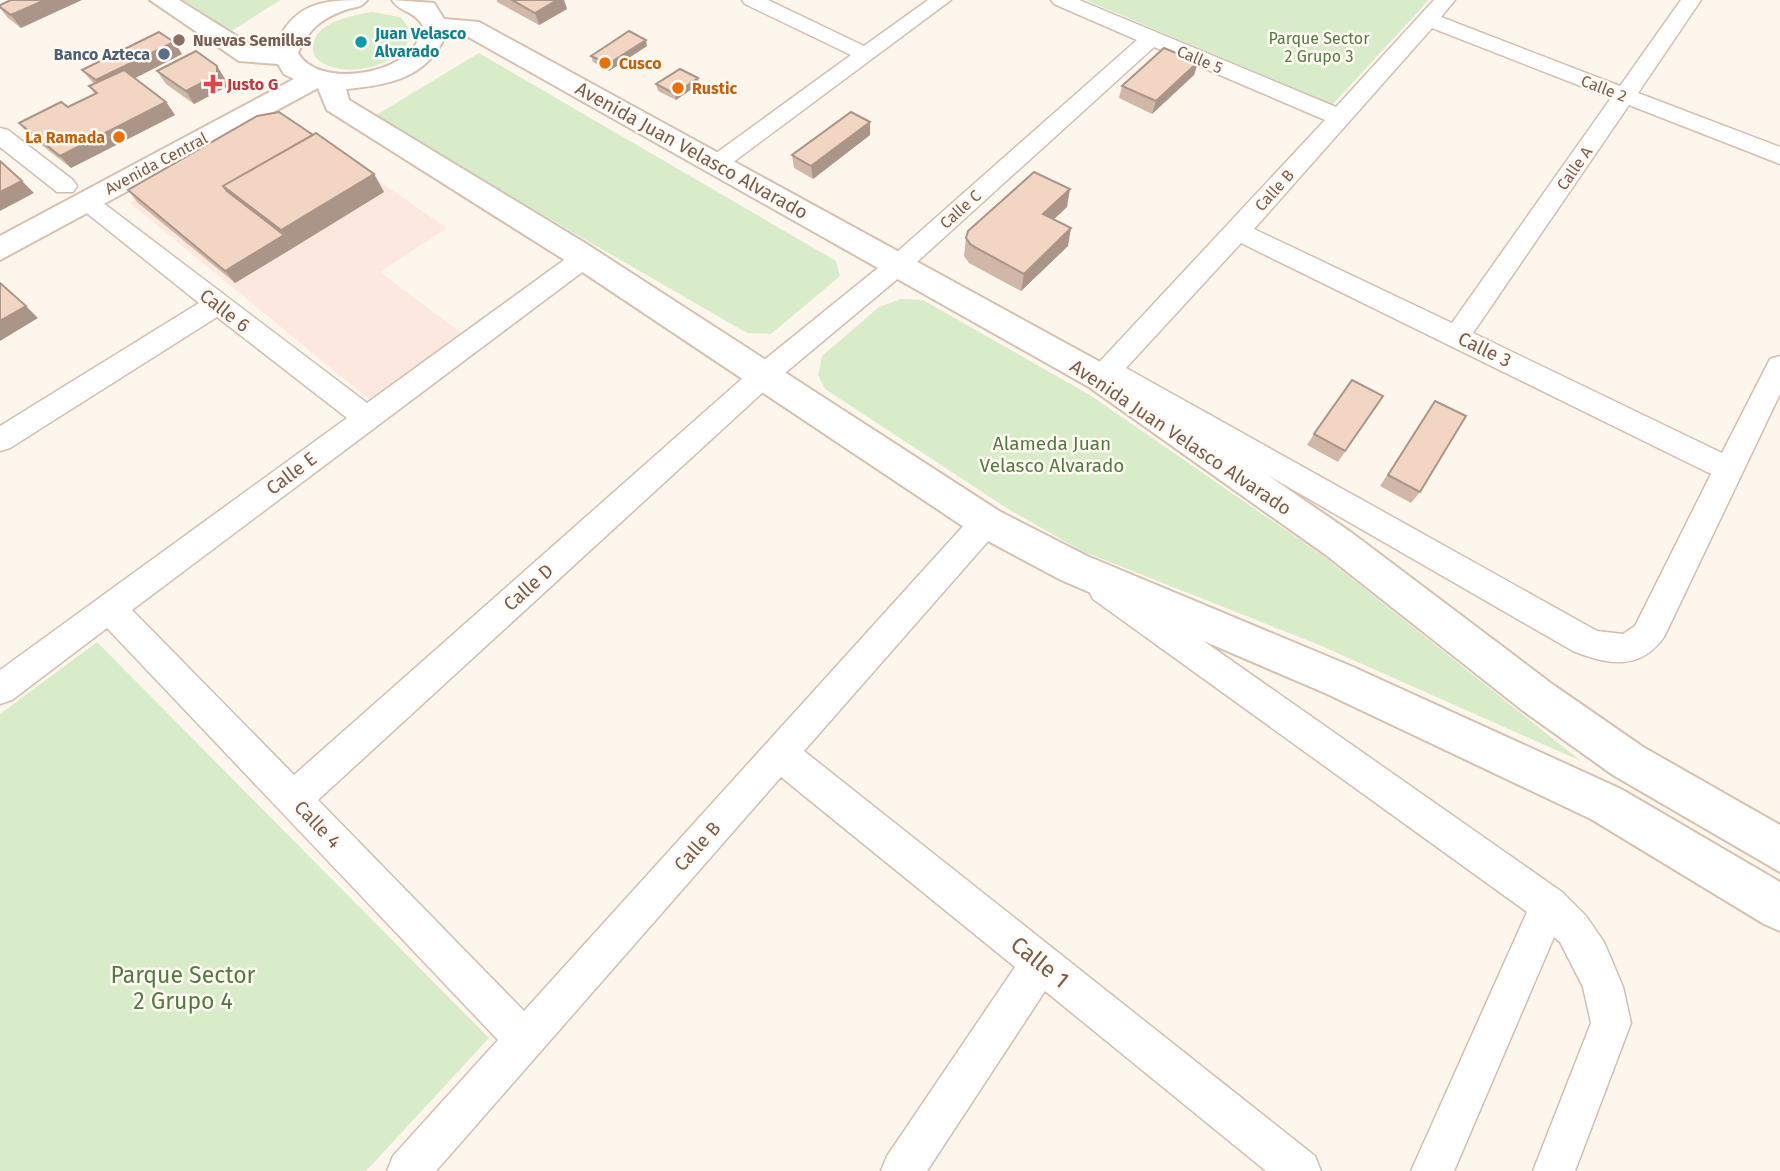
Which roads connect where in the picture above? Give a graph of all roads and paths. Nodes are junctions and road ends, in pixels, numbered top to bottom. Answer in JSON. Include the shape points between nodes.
{"nodes":[{"id":1,"x":162,"y":0,"type":"edge"},
{"id":2,"x":355,"y":0,"type":"edge"},
{"id":3,"x":462,"y":0,"type":"edge"},
{"id":4,"x":752,"y":0,"type":"edge"},
{"id":5,"x":941,"y":0,"type":"edge"},
{"id":6,"x":1061,"y":0,"type":"edge"},
{"id":7,"x":1445,"y":0,"type":"edge"},
{"id":8,"x":1692,"y":0,"type":"edge"},
{"id":9,"x":421,"y":9,"type":"edge"},
{"id":10,"x":1428,"y":19,"type":"junction"},
{"id":11,"x":1152,"y":38,"type":"junction"},
{"id":12,"x":867,"y":55,"type":"junction"},
{"id":13,"x":305,"y":71,"type":"junction"},
{"id":14,"x":1625,"y":96,"type":"junction"},
{"id":15,"x":1339,"y":117,"type":"junction"},
{"id":16,"x":0,"y":135,"type":"edge"},
{"id":17,"x":1780,"y":156,"type":"edge"},
{"id":18,"x":716,"y":163,"type":"junction"},
{"id":19,"x":75,"y":194,"type":"junction"},
{"id":20,"x":0,"y":221,"type":"edge"},
{"id":21,"x":1238,"y":231,"type":"junction"},
{"id":22,"x":0,"y":249,"type":"edge"},
{"id":23,"x":584,"y":258,"type":"junction"},
{"id":24,"x":898,"y":265,"type":"junction"},
{"id":25,"x":217,"y":304,"type":"junction"},
{"id":26,"x":1457,"y":336,"type":"junction"},
{"id":27,"x":1780,"y":366,"type":"edge"},
{"id":28,"x":1105,"y":374,"type":"junction"},
{"id":29,"x":764,"y":376,"type":"junction"},
{"id":30,"x":366,"y":418,"type":"junction"},
{"id":31,"x":0,"y":440,"type":"edge"},
{"id":32,"x":1730,"y":470,"type":"junction"},
{"id":33,"x":986,"y":522,"type":"junction"},
{"id":34,"x":1074,"y":568,"type":"junction"},
{"id":35,"x":110,"y":609,"type":"junction"},
{"id":36,"x":0,"y":689,"type":"edge"},
{"id":37,"x":779,"y":754,"type":"junction"},
{"id":38,"x":293,"y":799,"type":"junction"},
{"id":39,"x":1780,"y":850,"type":"edge"},
{"id":40,"x":1549,"y":905,"type":"junction"},
{"id":41,"x":1780,"y":908,"type":"edge"},
{"id":42,"x":1041,"y":963,"type":"junction"},
{"id":43,"x":525,"y":1040,"type":"junction"},
{"id":44,"x":408,"y":1171,"type":"edge"},
{"id":45,"x":902,"y":1171,"type":"edge"},
{"id":46,"x":1300,"y":1171,"type":"edge"},
{"id":47,"x":1432,"y":1171,"type":"edge"},
{"id":48,"x":1553,"y":1171,"type":"edge"}],
"edges":[{"from":1,"to":13,"type":"main road","via":[[248,55]]},
{"from":2,"to":13,"type":"main road","via":[[300,24],[286,46]]},
{"from":3,"to":9,"type":"main road"},
{"from":4,"to":12,"type":"street"},
{"from":5,"to":12,"type":"street"},
{"from":6,"to":11,"type":"street","name":"Calle 5"},
{"from":7,"to":10,"type":"street","name":"Calle B"},
{"from":8,"to":14,"type":"street","name":"Calle A"},
{"from":9,"to":13,"type":"main road","via":[[429,47],[405,67],[369,80]]},
{"from":9,"to":18,"type":"main road","name":"Avenida Juan Velasco Alvarado","via":[[470,27]]},
{"from":10,"to":14,"type":"street","name":"Calle 2"},
{"from":10,"to":15,"type":"street","name":"Calle B"},
{"from":11,"to":15,"type":"street","name":"Calle 5"},
{"from":11,"to":24,"type":"street","name":"Calle C"},
{"from":12,"to":18,"type":"street"},
{"from":13,"to":19,"type":"main road","name":"Avenida Central"},
{"from":13,"to":23,"type":"main road","via":[[337,104]]},
{"from":14,"to":17,"type":"street","name":"Calle 2"},
{"from":14,"to":26,"type":"street","name":"Calle A"},
{"from":15,"to":21,"type":"street","name":"Calle B"},
{"from":16,"to":19,"type":"street"},
{"from":18,"to":24,"type":"main road","name":"Avenida Juan Velasco Alvarado"},
{"from":19,"to":20,"type":"main road","name":"Avenida Central"},
{"from":19,"to":22,"type":"main road","name":"Avenida Central"},
{"from":19,"to":25,"type":"street","name":"Calle 6"},
{"from":21,"to":26,"type":"street","name":"Calle 3"},
{"from":21,"to":28,"type":"street","name":"Calle B"},
{"from":23,"to":29,"type":"main road"},
{"from":23,"to":30,"type":"street","name":"Calle E"},
{"from":24,"to":28,"type":"main road","name":"Avenida Juan Velasco Alvarado"},
{"from":24,"to":29,"type":"street","name":"Calle C"},
{"from":25,"to":30,"type":"street","name":"Calle 6"},
{"from":25,"to":31,"type":"street"},
{"from":26,"to":32,"type":"street","name":"Calle 3"},
{"from":27,"to":32,"type":"street"},
{"from":28,"to":32,"type":"street","name":"Avenida Juan Velasco Alvarado","via":[[1604,648],[1626,651],[1646,638],[1687,546]]},
{"from":28,"to":39,"type":"main road","name":"Avenida Juan Velasco Alvarado","via":[[1339,544],[1537,697],[1628,761]]},
{"from":29,"to":33,"type":"main road"},
{"from":29,"to":38,"type":"street","name":"Calle D"},
{"from":30,"to":35,"type":"street","name":"Calle E"},
{"from":33,"to":34,"type":"main road"},
{"from":33,"to":37,"type":"street","name":"Calle B"},
{"from":34,"to":40,"type":"street"},
{"from":34,"to":41,"type":"main road","via":[[1339,680],[1606,804]]},
{"from":35,"to":36,"type":"street","name":"Calle E"},
{"from":35,"to":38,"type":"street","name":"Calle 4"},
{"from":37,"to":42,"type":"street","name":"Calle 1"},
{"from":37,"to":43,"type":"street","name":"Calle B"},
{"from":38,"to":43,"type":"street","name":"Calle 4"},
{"from":40,"to":47,"type":"street"},
{"from":40,"to":48,"type":"street","via":[[1573,929],[1590,956],[1611,1023]]},
{"from":42,"to":45,"type":"street"},
{"from":42,"to":46,"type":"street","name":"Calle 1"},
{"from":43,"to":44,"type":"street","name":"Calle B"}]}
